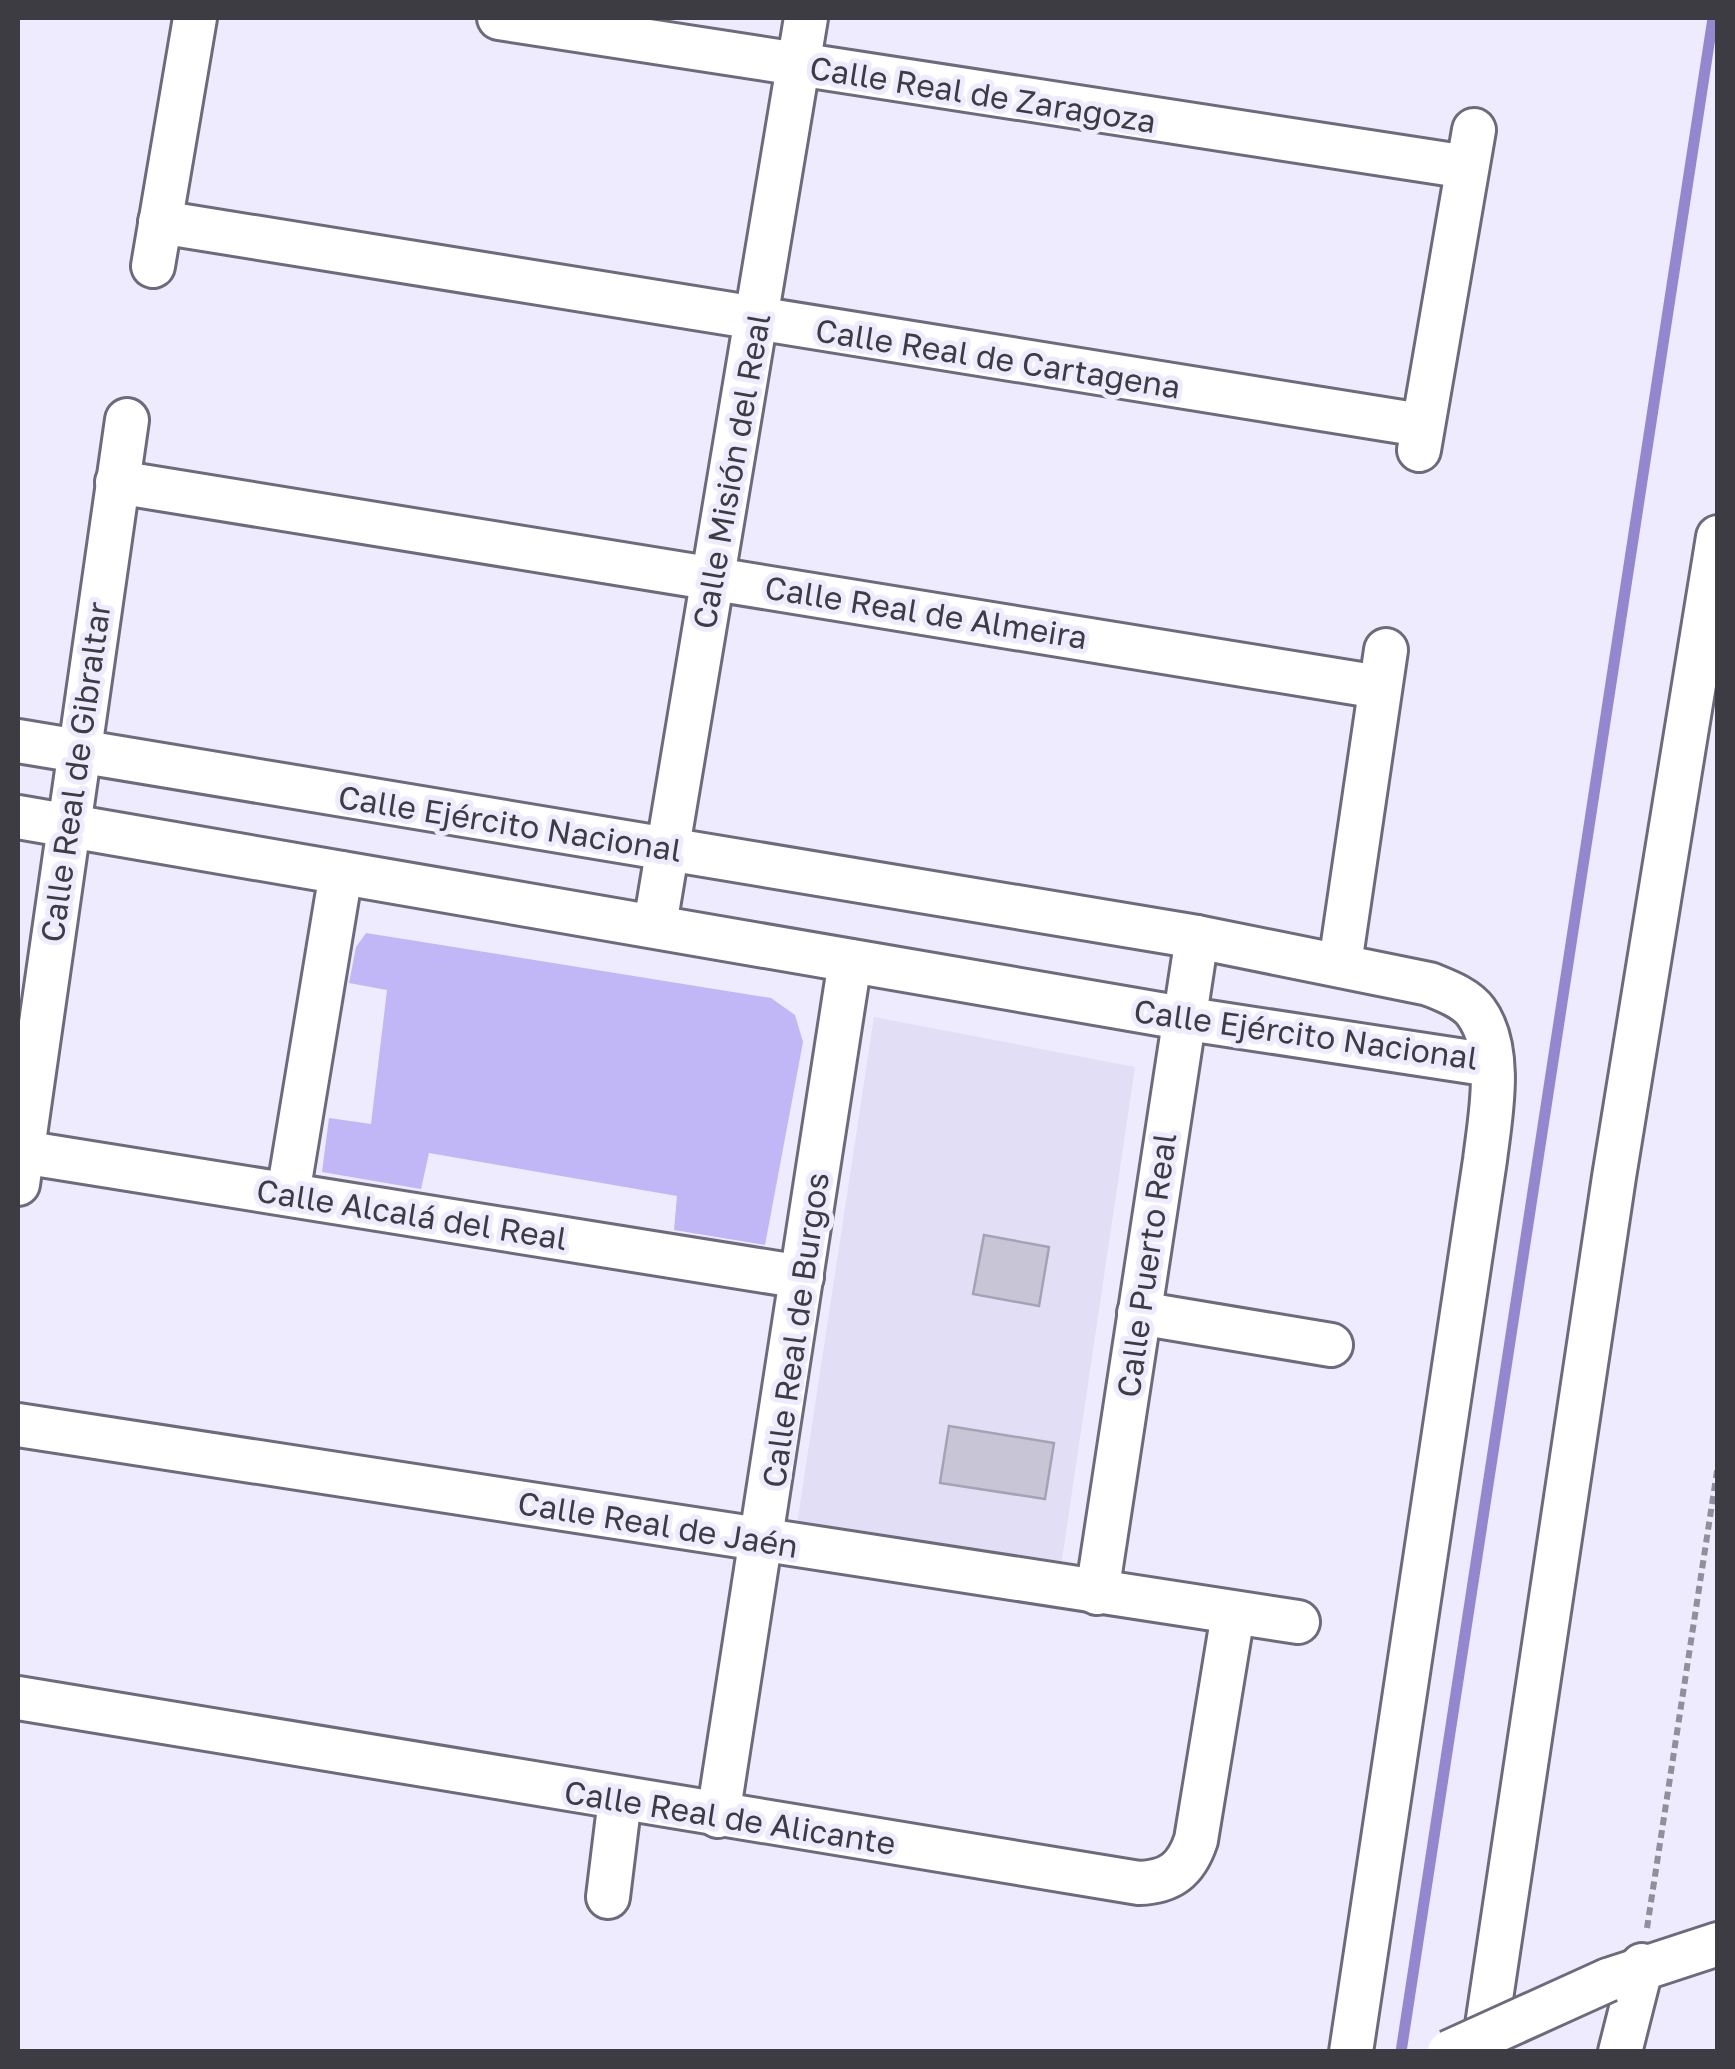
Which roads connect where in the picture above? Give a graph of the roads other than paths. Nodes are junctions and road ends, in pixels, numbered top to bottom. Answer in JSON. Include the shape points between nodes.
{"nodes":[{"id":1,"x":195,"y":18,"type":"edge"},
{"id":2,"x":499,"y":18,"type":"edge"},
{"id":3,"x":806,"y":18,"type":"edge"},
{"id":4,"x":798,"y":66,"type":"junction"},
{"id":5,"x":160,"y":222,"type":"junction"},
{"id":6,"x":153,"y":266,"type":"dead end"},
{"id":7,"x":757,"y":320,"type":"junction"},
{"id":8,"x":127,"y":420,"type":"dead end"},
{"id":9,"x":1420,"y":439,"type":"joint"},
{"id":10,"x":117,"y":482,"type":"junction"},
{"id":11,"x":1718,"y":537,"type":"edge"},
{"id":12,"x":712,"y":576,"type":"junction"},
{"id":13,"x":18,"y":741,"type":"edge"},
{"id":14,"x":78,"y":751,"type":"junction"},
{"id":15,"x":18,"y":817,"type":"edge"},
{"id":16,"x":66,"y":826,"type":"junction"},
{"id":17,"x":668,"y":850,"type":"junction"},
{"id":18,"x":341,"y":873,"type":"junction"},
{"id":19,"x":655,"y":925,"type":"junction"},
{"id":20,"x":1197,"y":937,"type":"junction"},
{"id":21,"x":850,"y":961,"type":"junction"},
{"id":22,"x":1340,"y":964,"type":"junction"},
{"id":23,"x":1182,"y":1018,"type":"junction"},
{"id":24,"x":1491,"y":1064,"type":"junction"},
{"id":25,"x":20,"y":1168,"type":"edge"},
{"id":26,"x":288,"y":1194,"type":"junction"},
{"id":27,"x":802,"y":1277,"type":"junction"},
{"id":28,"x":1139,"y":1313,"type":"junction"},
{"id":29,"x":1332,"y":1345,"type":"dead end"},
{"id":30,"x":18,"y":1426,"type":"edge"},
{"id":31,"x":764,"y":1540,"type":"junction"},
{"id":32,"x":1097,"y":1593,"type":"junction"},
{"id":33,"x":1233,"y":1614,"type":"junction"},
{"id":34,"x":1298,"y":1622,"type":"dead end"},
{"id":35,"x":18,"y":1698,"type":"edge"},
{"id":36,"x":620,"y":1799,"type":"junction"},
{"id":37,"x":718,"y":1816,"type":"junction"},
{"id":38,"x":608,"y":1897,"type":"dead end"},
{"id":39,"x":1711,"y":1941,"type":"edge"},
{"id":40,"x":1625,"y":1973,"type":"junction"},
{"id":41,"x":1351,"y":2052,"type":"edge"},
{"id":42,"x":1449,"y":2052,"type":"edge"},
{"id":43,"x":1483,"y":2052,"type":"edge"},
{"id":44,"x":1620,"y":2052,"type":"edge"}],
"edges":[{"from":1,"to":5,"type":"street"},
{"from":2,"to":4,"type":"street","name":"Calle Real de Zaragoza"},
{"from":3,"to":4,"type":"street","name":"Calle Misión del Real"},
{"from":4,"to":7,"type":"street","name":"Calle Misión del Real"},
{"from":4,"to":9,"type":"street","name":"Calle Real de Zaragoza","via":[[1471,149]]},
{"from":5,"to":6,"type":"street"},
{"from":5,"to":7,"type":"street","name":"Calle Real de Cartagena"},
{"from":7,"to":9,"type":"street","name":"Calle Real de Cartagena"},
{"from":7,"to":12,"type":"street","name":"Calle Misión del Real"},
{"from":8,"to":10,"type":"street","name":"Calle Real de Gibraltar"},
{"from":10,"to":12,"type":"street","name":"Calle Real de Almeira"},
{"from":10,"to":14,"type":"street","name":"Calle Real de Gibraltar"},
{"from":11,"to":43,"type":"street"},
{"from":12,"to":17,"type":"street","name":"Calle Misión del Real"},
{"from":12,"to":22,"type":"street","name":"Calle Real de Almeira","via":[[1383,668]]},
{"from":13,"to":14,"type":"street","name":"Calle Ejército Nacional"},
{"from":14,"to":16,"type":"street","name":"Calle Real de Gibraltar"},
{"from":14,"to":17,"type":"street","name":"Calle Ejército Nacional"},
{"from":15,"to":16,"type":"street","name":"Calle Ejército Nacional"},
{"from":16,"to":18,"type":"street","name":"Calle Ejército Nacional"},
{"from":16,"to":25,"type":"street","name":"Calle Real de Gibraltar"},
{"from":17,"to":19,"type":"street","name":"Calle Misión del Real"},
{"from":17,"to":20,"type":"street","name":"Calle Ejército Nacional"},
{"from":18,"to":19,"type":"street","name":"Calle Ejército Nacional"},
{"from":18,"to":26,"type":"street"},
{"from":19,"to":21,"type":"street","name":"Calle Ejército Nacional"},
{"from":20,"to":22,"type":"street","name":"Calle Ejército Nacional"},
{"from":20,"to":23,"type":"street","name":"Calle Puerto Real"},
{"from":21,"to":23,"type":"street","name":"Calle Ejército Nacional"},
{"from":21,"to":27,"type":"street","name":"Calle Real de Burgos"},
{"from":22,"to":24,"type":"street","name":"Calle Ejército Nacional","via":[[1454,994],[1475,1010]]},
{"from":23,"to":24,"type":"street","name":"Calle Ejército Nacional"},
{"from":23,"to":28,"type":"street","name":"Calle Puerto Real"},
{"from":24,"to":41,"type":"street","via":[[1485,1160]]},
{"from":25,"to":26,"type":"street","name":"Calle Alcalá del Real"},
{"from":26,"to":27,"type":"street","name":"Calle Alcalá del Real"},
{"from":27,"to":31,"type":"street","name":"Calle Real de Burgos"},
{"from":28,"to":29,"type":"street"},
{"from":28,"to":32,"type":"street","name":"Calle Puerto Real"},
{"from":30,"to":31,"type":"street","name":"Calle Real de Jaén"},
{"from":31,"to":32,"type":"street","name":"Calle Real de Jaén"},
{"from":31,"to":37,"type":"street","name":"Calle Real de Burgos"},
{"from":32,"to":33,"type":"street","name":"Calle Real de Jaén"},
{"from":33,"to":34,"type":"street","name":"Calle Real de Jaén"},
{"from":33,"to":37,"type":"street","name":"Calle Real de Alicante","via":[[1196,1840],[1180,1871],[1161,1882]]},
{"from":35,"to":36,"type":"street","name":"Calle Real de Alicante"},
{"from":36,"to":37,"type":"street","name":"Calle Real de Alicante"},
{"from":36,"to":38,"type":"street"},
{"from":39,"to":40,"type":"street"},
{"from":40,"to":42,"type":"street","bridge":true},
{"from":40,"to":44,"type":"street"}]}
